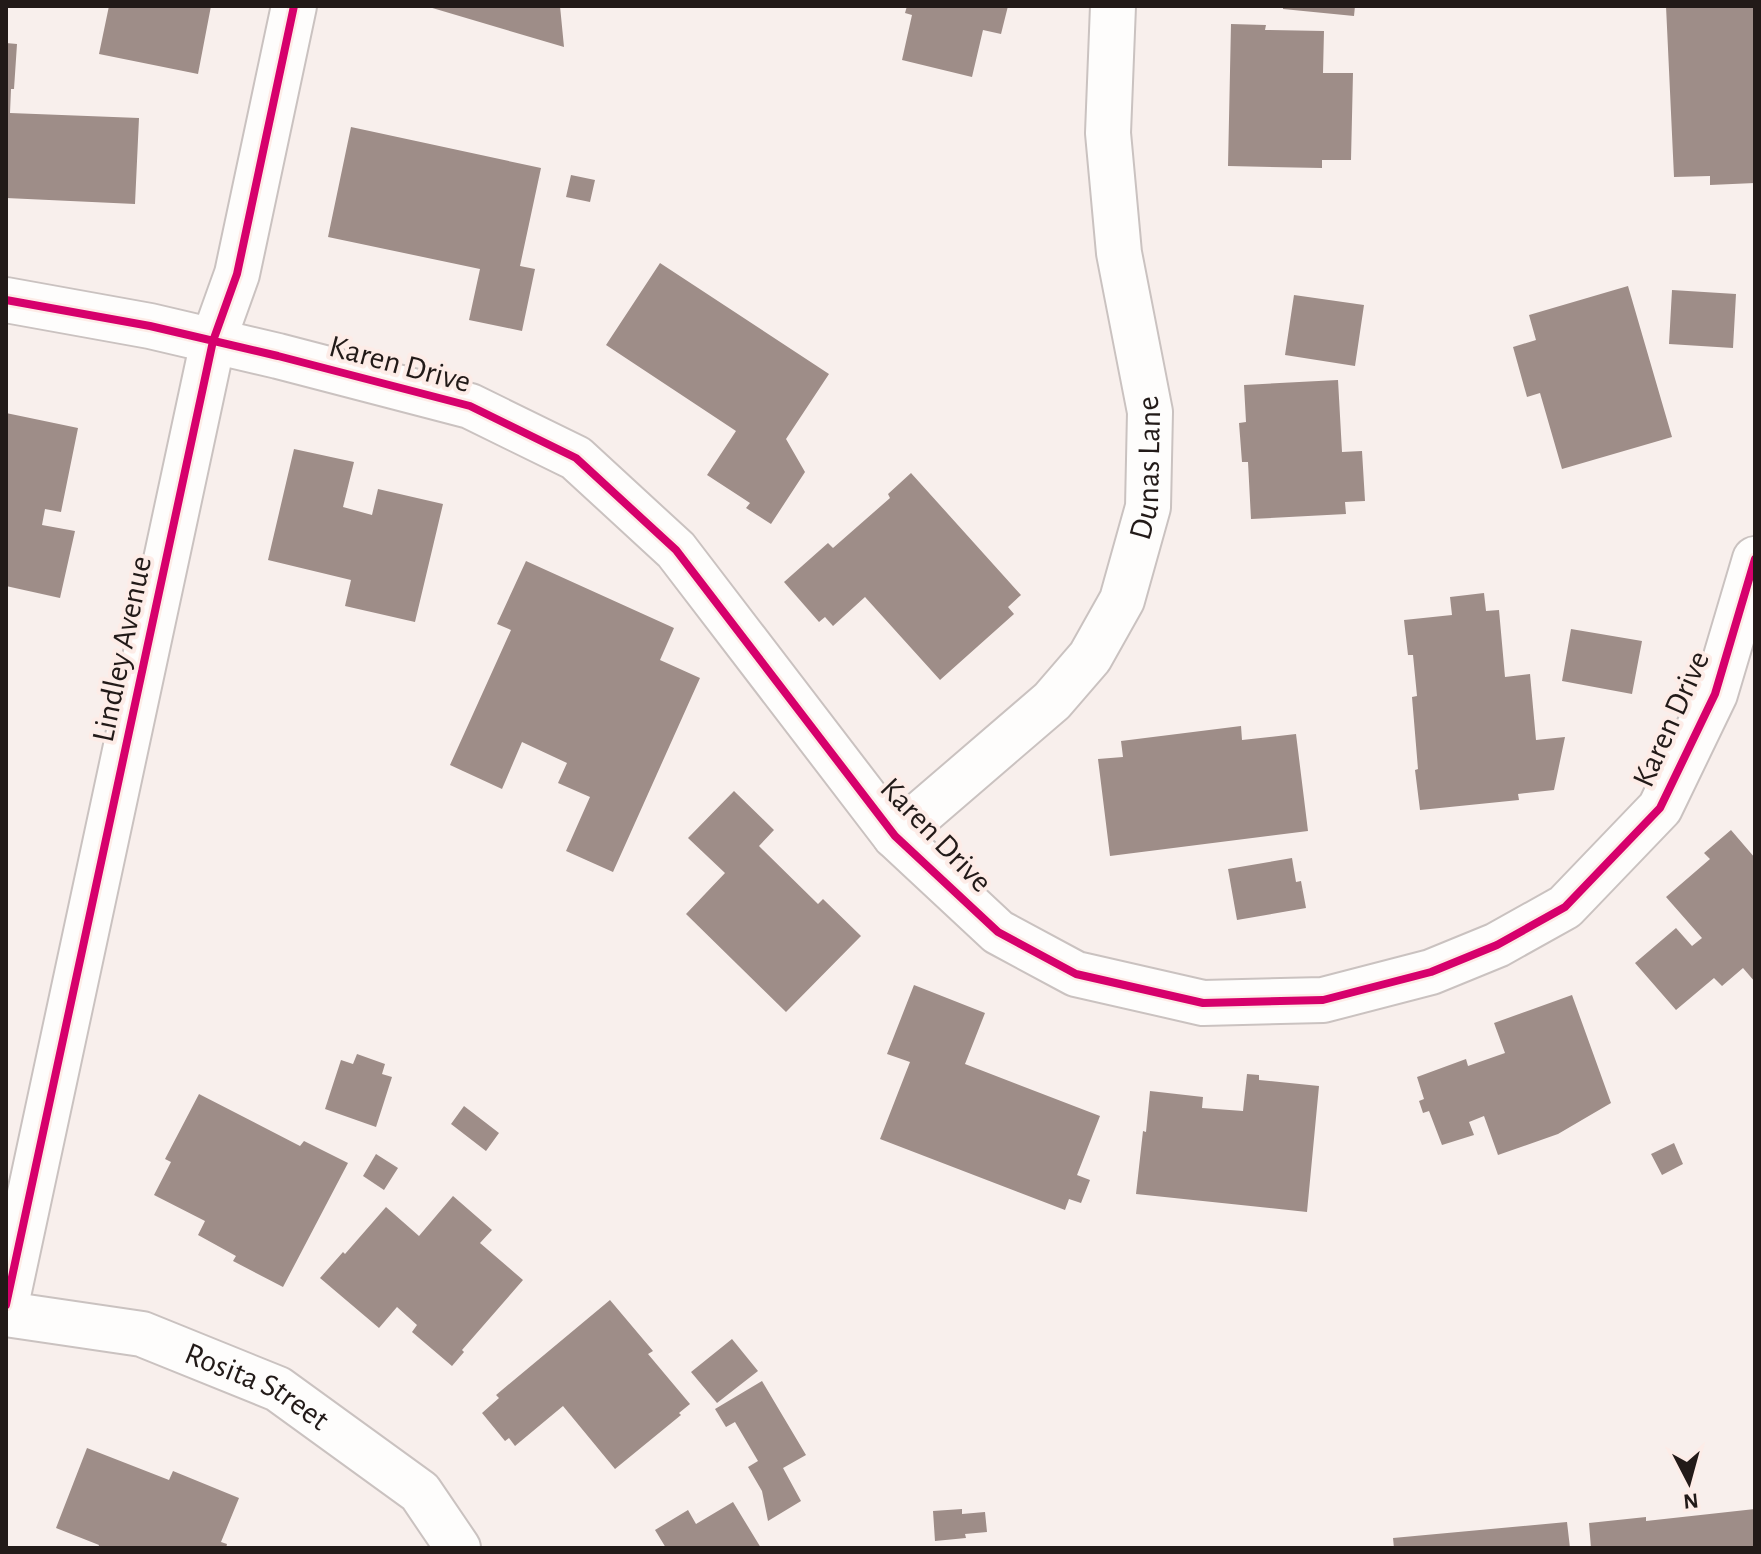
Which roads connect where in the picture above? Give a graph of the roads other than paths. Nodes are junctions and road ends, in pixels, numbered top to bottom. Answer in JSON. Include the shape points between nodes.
{"nodes":[{"id":1,"x":294,"y":6,"type":"edge"},
{"id":2,"x":1113,"y":6,"type":"edge"},
{"id":3,"x":6,"y":300,"type":"edge"},
{"id":4,"x":213,"y":341,"type":"junction"},
{"id":5,"x":1755,"y":559,"type":"edge"},
{"id":6,"x":895,"y":836,"type":"junction"},
{"id":7,"x":6,"y":1305,"type":"edge"},
{"id":8,"x":6,"y":1314,"type":"edge"},
{"id":9,"x":458,"y":1548,"type":"edge"}],
"edges":[{"from":1,"to":4,"type":"street","name":"Lindley Avenue","via":[[237,274]]},
{"from":2,"to":6,"type":"street","name":"Dunas Lane","via":[[1108,133],[1119,253],[1150,412],[1148,507],[1122,600],[1090,657],[1052,701]]},
{"from":3,"to":4,"type":"street","name":"Karen Drive"},
{"from":4,"to":6,"type":"street","name":"Karen Drive","via":[[470,406],[576,458],[676,550]]},
{"from":4,"to":7,"type":"street","name":"Lindley Avenue"},
{"from":5,"to":6,"type":"street","name":"Karen Drive","via":[[1715,694],[1660,808],[1565,907],[1497,945],[1431,972],[1323,1000],[1203,1003],[1076,974],[998,932]]},
{"from":8,"to":9,"type":"street","name":"Rosita Street","via":[[142,1334],[278,1389],[420,1492]]}]}
